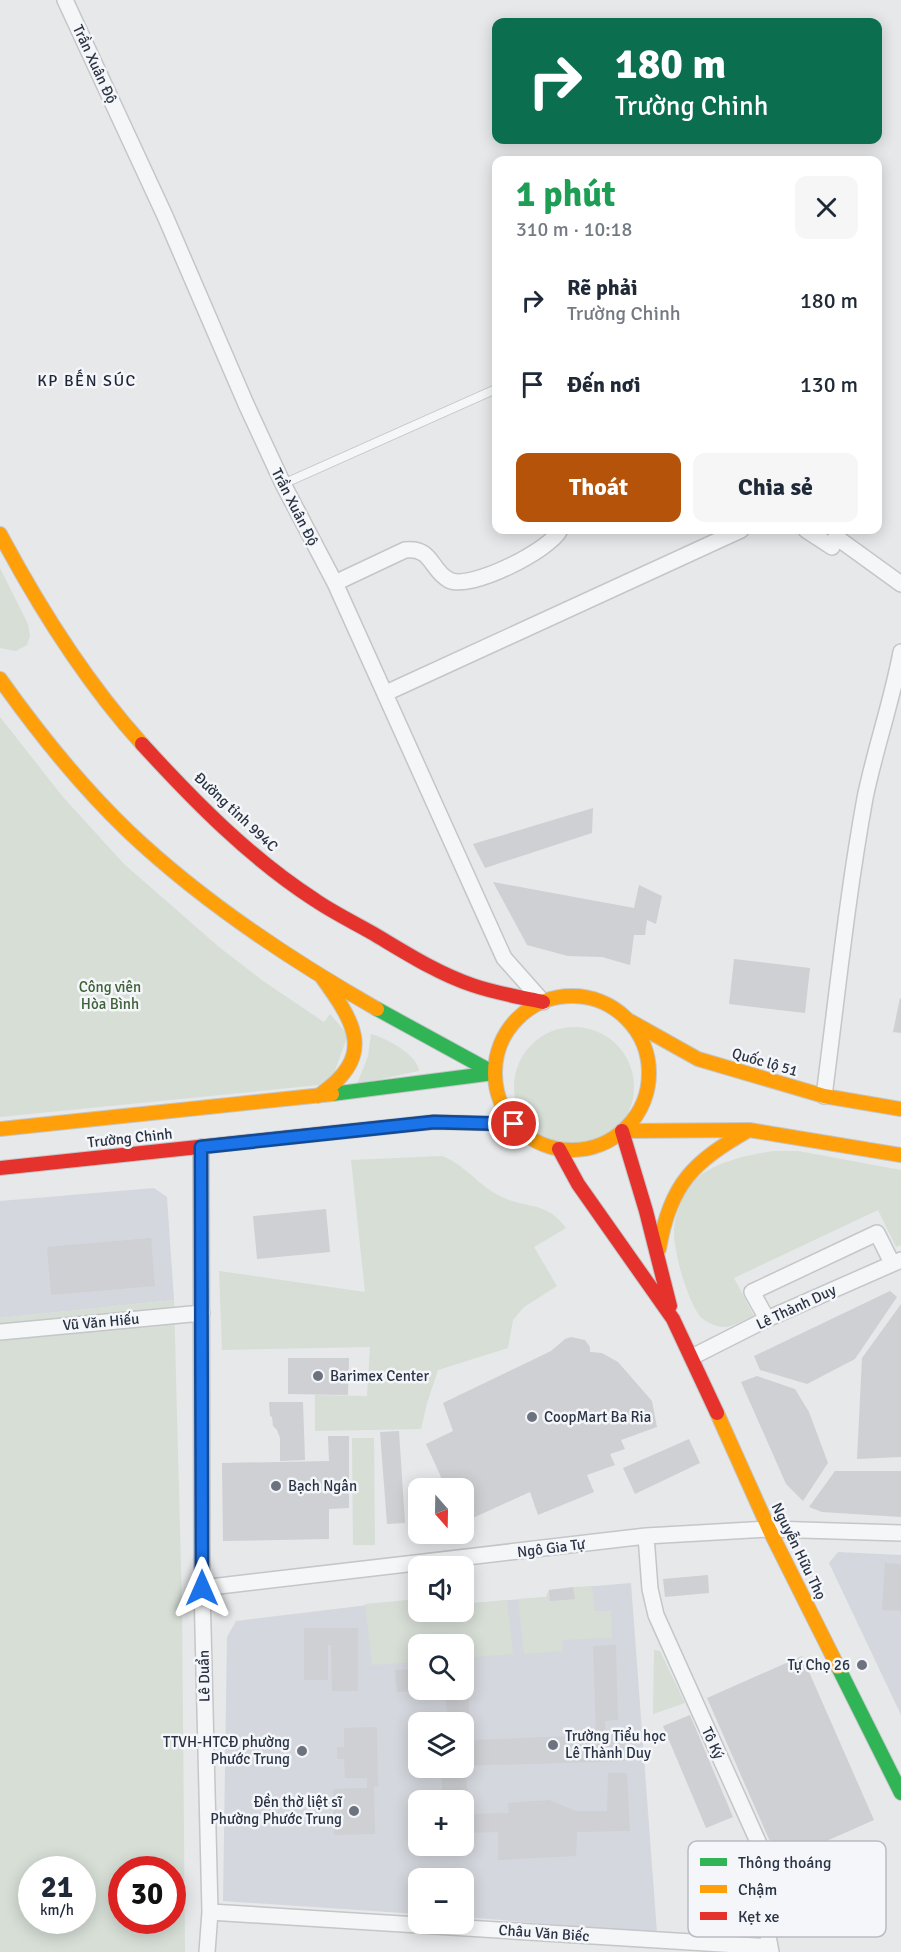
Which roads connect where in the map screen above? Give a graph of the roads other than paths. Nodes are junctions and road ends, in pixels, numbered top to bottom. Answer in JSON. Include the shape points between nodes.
{"nodes":[{"id":1,"x":65,"y":0,"type":"edge"},
{"id":2,"x":492,"y":391,"type":"edge"},
{"id":3,"x":283,"y":484,"type":"junction"},
{"id":4,"x":0,"y":534,"type":"edge"},
{"id":5,"x":556,"y":534,"type":"edge"},
{"id":6,"x":732,"y":534,"type":"edge"},
{"id":7,"x":815,"y":534,"type":"edge"},
{"id":8,"x":335,"y":583,"type":"junction"},
{"id":9,"x":901,"y":584,"type":"edge"},
{"id":10,"x":901,"y":652,"type":"edge"},
{"id":11,"x":0,"y":679,"type":"edge"},
{"id":12,"x":386,"y":693,"type":"junction"},
{"id":13,"x":321,"y":976,"type":"junction"},
{"id":14,"x":543,"y":1002,"type":"junction"},
{"id":15,"x":628,"y":1020,"type":"junction"},
{"id":16,"x":494,"y":1073,"type":"junction"},
{"id":17,"x":318,"y":1096,"type":"junction"},
{"id":18,"x":824,"y":1096,"type":"junction"},
{"id":19,"x":901,"y":1110,"type":"edge"},
{"id":20,"x":514,"y":1124,"type":"junction"},
{"id":21,"x":0,"y":1129,"type":"edge"},
{"id":22,"x":749,"y":1130,"type":"junction"},
{"id":23,"x":622,"y":1131,"type":"junction"},
{"id":24,"x":201,"y":1147,"type":"junction"},
{"id":25,"x":559,"y":1149,"type":"junction"},
{"id":26,"x":901,"y":1155,"type":"edge"},
{"id":27,"x":0,"y":1168,"type":"edge"},
{"id":28,"x":658,"y":1259,"type":"junction"},
{"id":29,"x":896,"y":1262,"type":"edge"},
{"id":30,"x":201,"y":1313,"type":"junction"},
{"id":31,"x":673,"y":1319,"type":"junction"},
{"id":32,"x":767,"y":1319,"type":"junction"},
{"id":33,"x":0,"y":1332,"type":"edge"},
{"id":34,"x":692,"y":1357,"type":"junction"},
{"id":35,"x":769,"y":1529,"type":"junction"},
{"id":36,"x":901,"y":1533,"type":"edge"},
{"id":37,"x":646,"y":1536,"type":"junction"},
{"id":38,"x":202,"y":1588,"type":"junction"},
{"id":39,"x":901,"y":1793,"type":"edge"},
{"id":40,"x":758,"y":1841,"type":"edge"},
{"id":41,"x":210,"y":1912,"type":"junction"},
{"id":42,"x":770,"y":1950,"type":"edge"},
{"id":43,"x":207,"y":1952,"type":"edge"}],
"edges":[{"from":1,"to":3,"type":"street","name":"Trần Xuân Độ"},
{"from":2,"to":3,"type":"lane"},
{"from":3,"to":8,"type":"street","name":"Trần Xuân Độ"},
{"from":4,"to":14,"type":"main road","name":"Đường tỉnh 994C","via":[[43,610],[95,686],[180,784],[261,859],[315,900],[415,959],[465,983]]},
{"from":5,"to":8,"type":"street","via":[[534,553],[465,582],[447,579],[425,553],[416,549],[405,550]]},
{"from":6,"to":12,"type":"street"},
{"from":7,"to":9,"type":"street"},
{"from":8,"to":12,"type":"street","name":"Trần Xuân Độ"},
{"from":10,"to":18,"type":"street","via":[[865,799]]},
{"from":11,"to":13,"type":"main road","via":[[45,740],[124,828],[212,902]]},
{"from":12,"to":14,"type":"street","name":"Trần Xuân Độ","via":[[504,958]]},
{"from":13,"to":16,"type":"main road"},
{"from":13,"to":17,"type":"main road","via":[[350,1017],[356,1036],[354,1059],[339,1081]]},
{"from":14,"to":15,"type":"main road","via":[[579,996],[598,1000]]},
{"from":14,"to":16,"type":"main road","via":[[514,1023],[497,1055]]},
{"from":15,"to":18,"type":"main road","name":"Quốc lộ 51","via":[[698,1059]]},
{"from":15,"to":23,"type":"main road","via":[[645,1047],[649,1077],[641,1107]]},
{"from":16,"to":17,"type":"main road","name":"Trường Chinh"},
{"from":16,"to":20,"type":"main road","via":[[497,1091]]},
{"from":17,"to":21,"type":"main road","name":"Trường Chinh"},
{"from":18,"to":19,"type":"main road","name":"Quốc lộ 51"},
{"from":20,"to":24,"type":"main road","name":"Trường Chinh","via":[[434,1122]]},
{"from":20,"to":25,"type":"main road","via":[[527,1136]]},
{"from":22,"to":23,"type":"main road"},
{"from":22,"to":26,"type":"main road"},
{"from":22,"to":28,"type":"main road","via":[[707,1155],[684,1178],[669,1203]]},
{"from":23,"to":25,"type":"main road","via":[[592,1147]]},
{"from":23,"to":28,"type":"main road","name":"Nguyễn Hữu Thọ"},
{"from":24,"to":27,"type":"main road","name":"Trường Chinh"},
{"from":24,"to":30,"type":"street","name":"Lê Duẩn"},
{"from":25,"to":31,"type":"main road","name":"Nguyễn Hữu Thọ","via":[[578,1184]]},
{"from":28,"to":31,"type":"main road","name":"Nguyễn Hữu Thọ"},
{"from":29,"to":32,"type":"street","name":"Lê Thành Duy"},
{"from":29,"to":32,"type":"street","via":[[877,1233],[752,1292]]},
{"from":30,"to":33,"type":"street","name":"Vũ Văn Hiếu"},
{"from":30,"to":38,"type":"street","name":"Lê Duẩn"},
{"from":31,"to":34,"type":"main road","name":"Nguyễn Hữu Thọ"},
{"from":32,"to":34,"type":"street","name":"Lê Thành Duy"},
{"from":34,"to":35,"type":"main road","name":"Nguyễn Hữu Thọ"},
{"from":35,"to":36,"type":"street","name":"Ngô Gia Tự"},
{"from":35,"to":37,"type":"street","name":"Ngô Gia Tự"},
{"from":35,"to":39,"type":"main road","name":"Nguyễn Hữu Thọ"},
{"from":37,"to":38,"type":"street","name":"Ngô Gia Tự"},
{"from":37,"to":40,"type":"street","name":"Tô Ký","via":[[656,1615]]},
{"from":38,"to":41,"type":"street","name":"Lê Duẩn"},
{"from":41,"to":42,"type":"street","name":"Châu Văn Biếc"},
{"from":41,"to":43,"type":"street","name":"Lê Duẩn"}]}
